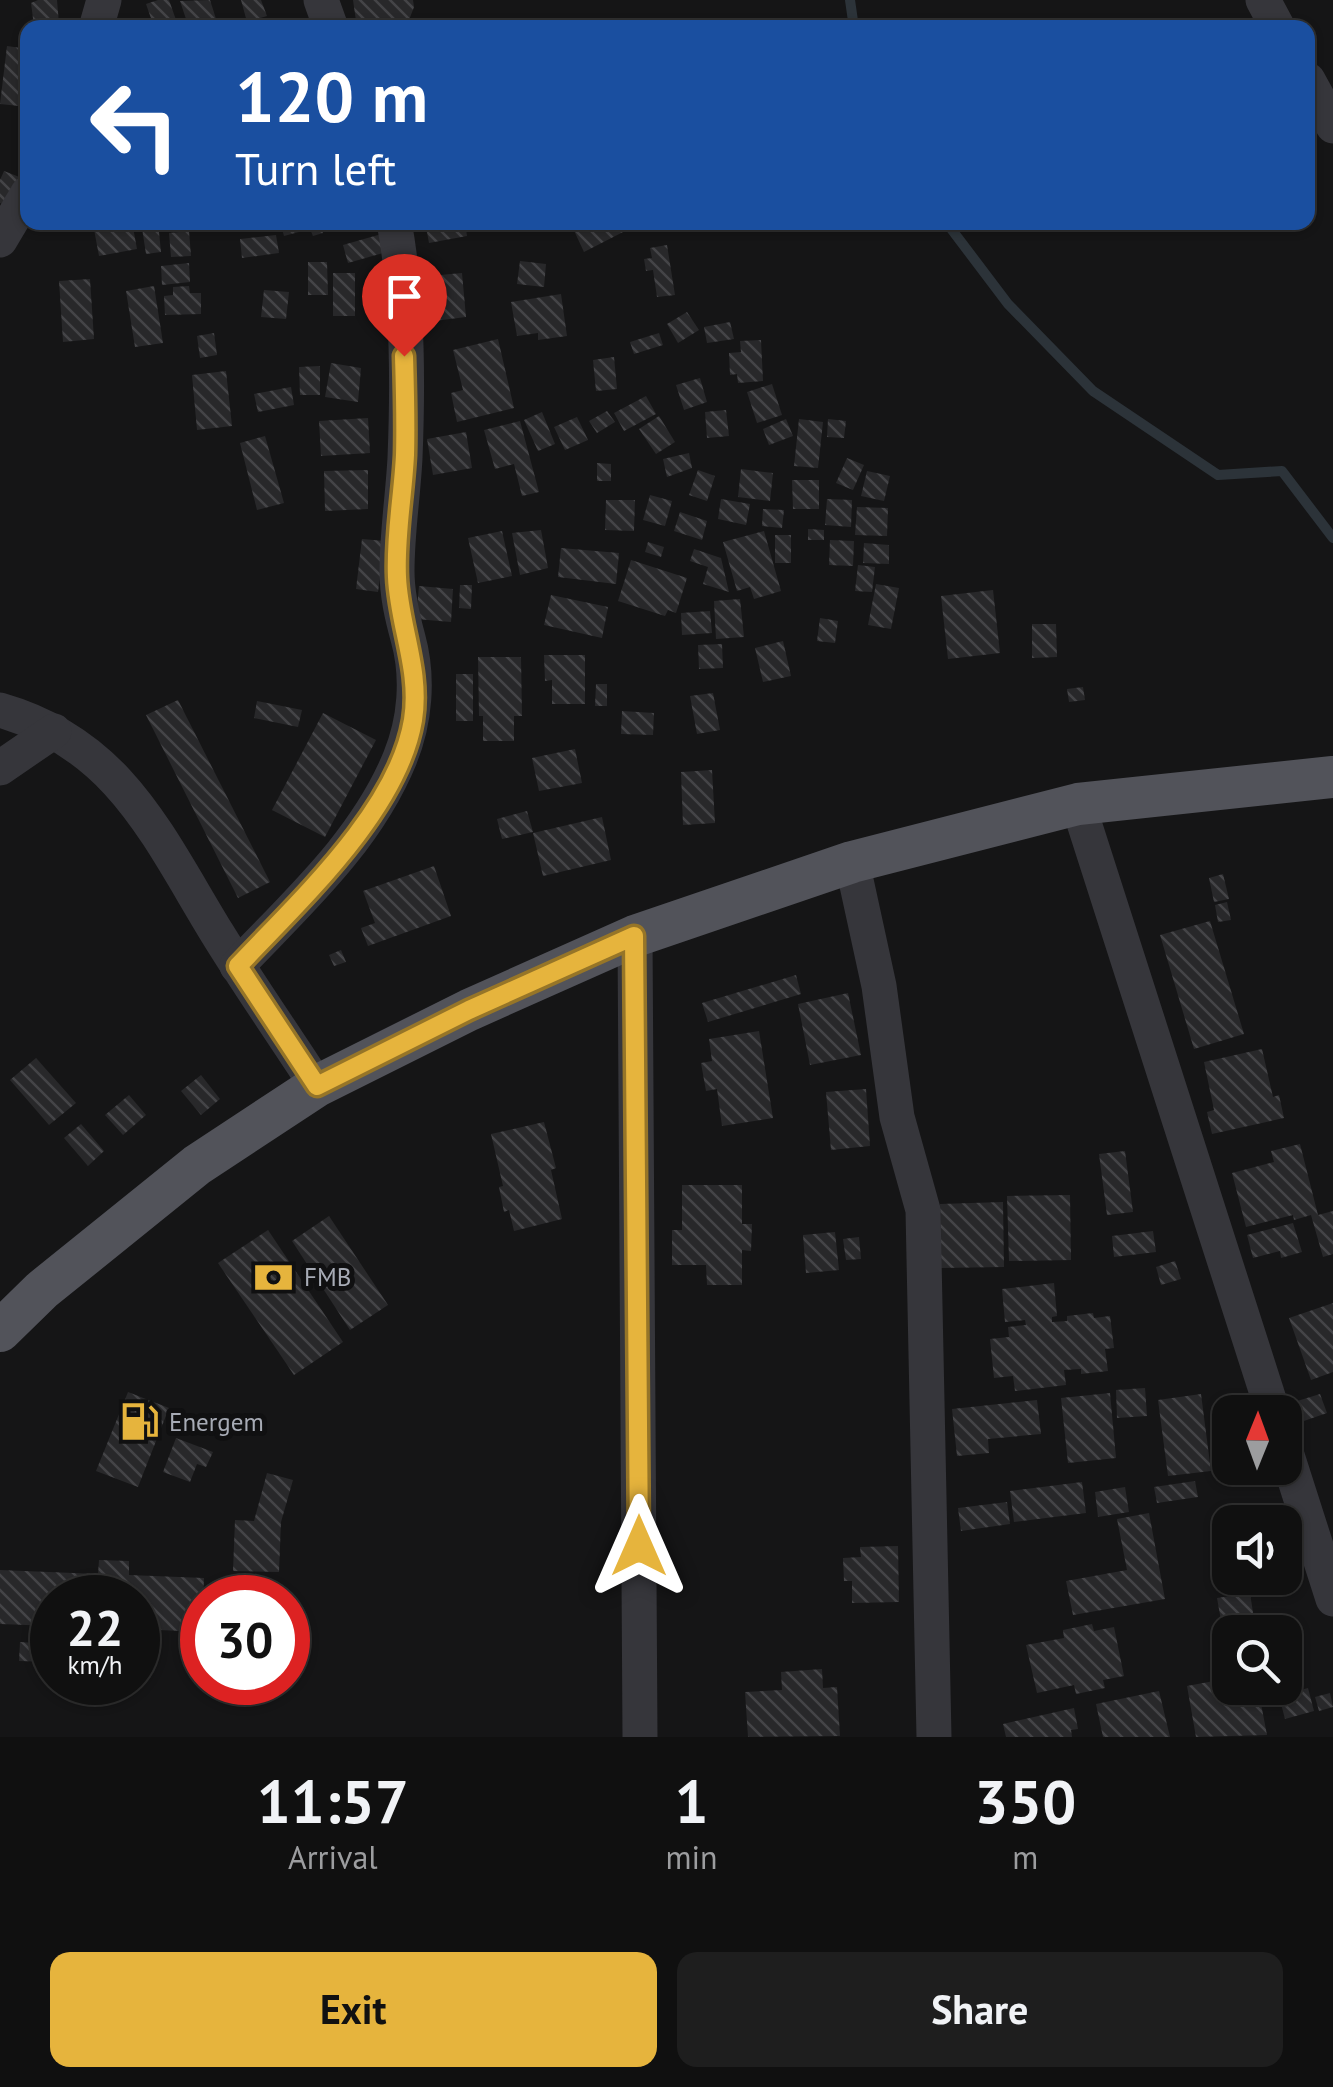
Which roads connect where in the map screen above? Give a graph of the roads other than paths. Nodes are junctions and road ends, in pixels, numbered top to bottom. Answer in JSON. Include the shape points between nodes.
{"nodes":[{"id":1,"x":1315,"y":93,"type":"edge"},
{"id":2,"x":1333,"y":126,"type":"edge"},
{"id":3,"x":20,"y":206,"type":"edge"},
{"id":4,"x":395,"y":230,"type":"edge"},
{"id":5,"x":0,"y":240,"type":"edge"},
{"id":6,"x":0,"y":710,"type":"edge"},
{"id":7,"x":54,"y":731,"type":"junction"},
{"id":8,"x":0,"y":768,"type":"edge"},
{"id":9,"x":1333,"y":777,"type":"edge"},
{"id":10,"x":1078,"y":804,"type":"junction"},
{"id":11,"x":852,"y":862,"type":"junction"},
{"id":12,"x":634,"y":936,"type":"junction"},
{"id":13,"x":238,"y":966,"type":"junction"},
{"id":14,"x":317,"y":1086,"type":"junction"},
{"id":15,"x":0,"y":1331,"type":"edge"},
{"id":16,"x":1268,"y":1395,"type":"edge"},
{"id":17,"x":1296,"y":1485,"type":"edge"},
{"id":18,"x":1333,"y":1599,"type":"edge"},
{"id":19,"x":640,"y":1737,"type":"edge"},
{"id":20,"x":934,"y":1737,"type":"edge"}],
"edges":[{"from":1,"to":2,"type":"street"},
{"from":3,"to":5,"type":"street"},
{"from":4,"to":13,"type":"street","via":[[405,394],[397,575],[414,670],[413,721],[382,796],[345,852]]},
{"from":6,"to":7,"type":"street"},
{"from":7,"to":8,"type":"street"},
{"from":7,"to":13,"type":"street","via":[[108,769],[136,801]]},
{"from":9,"to":10,"type":"main road"},
{"from":10,"to":11,"type":"main road"},
{"from":10,"to":16,"type":"street"},
{"from":11,"to":12,"type":"main road"},
{"from":11,"to":20,"type":"street","via":[[922,1210]]},
{"from":12,"to":14,"type":"main road"},
{"from":12,"to":19,"type":"street"},
{"from":13,"to":14,"type":"street"},
{"from":14,"to":15,"type":"main road","via":[[198,1165]]},
{"from":17,"to":18,"type":"street"}]}
